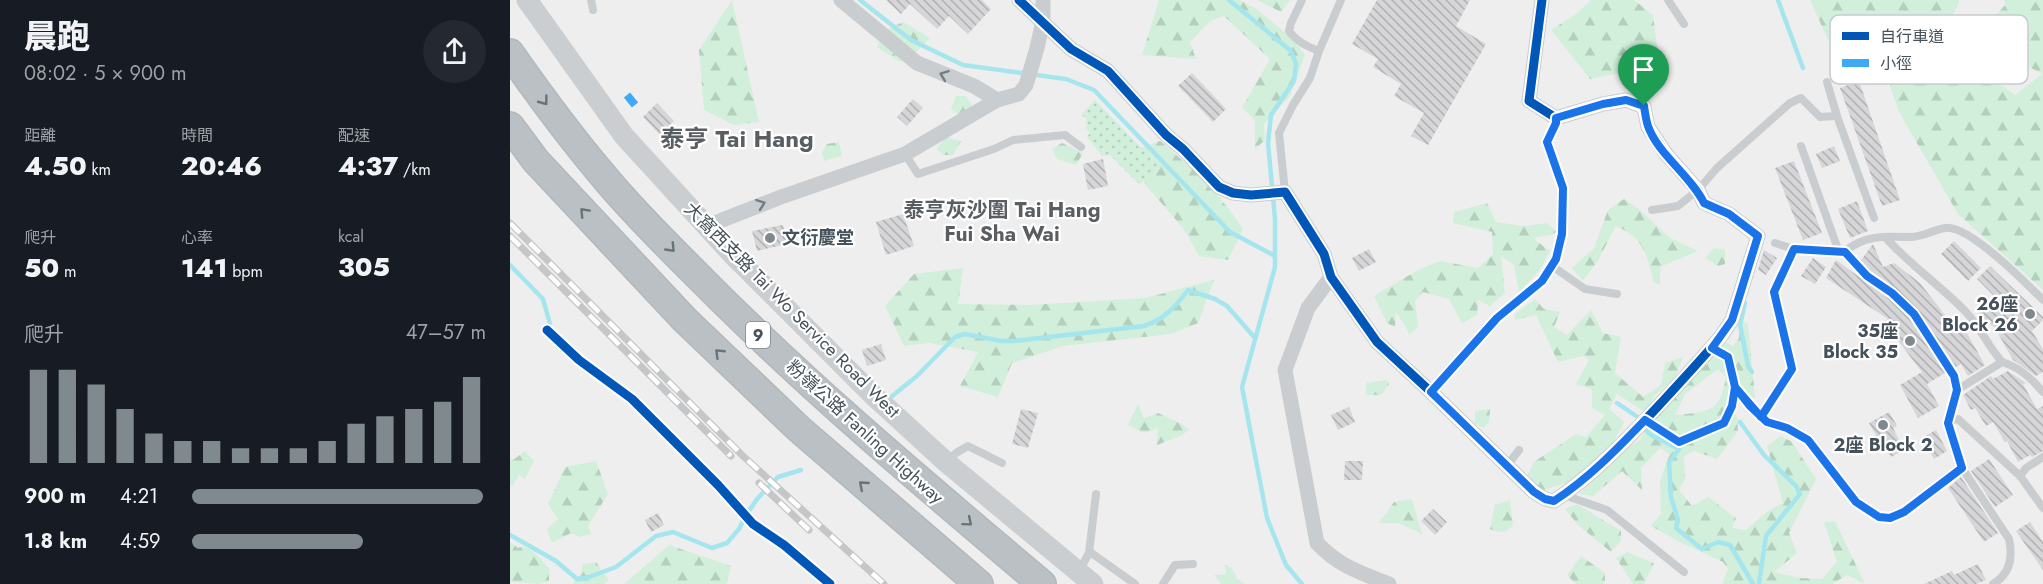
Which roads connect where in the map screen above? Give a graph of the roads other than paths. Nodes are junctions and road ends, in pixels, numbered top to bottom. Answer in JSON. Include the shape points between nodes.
{"nodes":[{"id":1,"x":527,"y":0,"type":"edge"},
{"id":2,"x":591,"y":0,"type":"edge"},
{"id":3,"x":841,"y":0,"type":"edge"},
{"id":4,"x":1019,"y":0,"type":"edge"},
{"id":5,"x":1043,"y":0,"type":"edge"},
{"id":6,"x":1302,"y":0,"type":"edge"},
{"id":7,"x":1341,"y":0,"type":"edge"},
{"id":8,"x":1542,"y":0,"type":"edge"},
{"id":9,"x":1668,"y":0,"type":"edge"},
{"id":10,"x":593,"y":10,"type":"dead end"},
{"id":11,"x":1043,"y":21,"type":"junction"},
{"id":12,"x":1684,"y":24,"type":"dead end"},
{"id":13,"x":1319,"y":51,"type":"junction"},
{"id":14,"x":510,"y":53,"type":"edge"},
{"id":15,"x":1827,"y":82,"type":"dead end"},
{"id":16,"x":997,"y":100,"type":"junction"},
{"id":17,"x":1837,"y":116,"type":"junction"},
{"id":18,"x":1556,"y":118,"type":"junction"},
{"id":19,"x":510,"y":126,"type":"edge"},
{"id":20,"x":1801,"y":146,"type":"dead end"},
{"id":21,"x":1081,"y":147,"type":"dead end"},
{"id":22,"x":905,"y":154,"type":"junction"},
{"id":23,"x":1698,"y":190,"type":"junction"},
{"id":24,"x":1278,"y":192,"type":"junction"},
{"id":25,"x":1652,"y":210,"type":"dead end"},
{"id":26,"x":1874,"y":218,"type":"dead end"},
{"id":27,"x":707,"y":226,"type":"junction"},
{"id":28,"x":1886,"y":238,"type":"junction"},
{"id":29,"x":1775,"y":243,"type":"dead end"},
{"id":30,"x":1794,"y":249,"type":"junction"},
{"id":31,"x":1842,"y":252,"type":"junction"},
{"id":32,"x":1552,"y":266,"type":"junction"},
{"id":33,"x":1331,"y":277,"type":"junction"},
{"id":34,"x":1617,"y":294,"type":"dead end"},
{"id":35,"x":2043,"y":300,"type":"edge"},
{"id":36,"x":1712,"y":348,"type":"junction"},
{"id":37,"x":2002,"y":362,"type":"junction"},
{"id":38,"x":1735,"y":387,"type":"junction"},
{"id":39,"x":1957,"y":390,"type":"junction"},
{"id":40,"x":1431,"y":392,"type":"junction"},
{"id":41,"x":2043,"y":392,"type":"edge"},
{"id":42,"x":1761,"y":417,"type":"junction"},
{"id":43,"x":1645,"y":420,"type":"junction"},
{"id":44,"x":1948,"y":423,"type":"junction"},
{"id":45,"x":1519,"y":450,"type":"dead end"},
{"id":46,"x":2043,"y":458,"type":"edge"},
{"id":47,"x":946,"y":462,"type":"junction"},
{"id":48,"x":1002,"y":463,"type":"dead end"},
{"id":49,"x":1506,"y":467,"type":"junction"},
{"id":50,"x":1962,"y":468,"type":"junction"},
{"id":51,"x":2020,"y":476,"type":"junction"},
{"id":52,"x":1096,"y":494,"type":"dead end"},
{"id":53,"x":1564,"y":495,"type":"junction"},
{"id":54,"x":2043,"y":508,"type":"edge"},
{"id":55,"x":1090,"y":552,"type":"junction"},
{"id":56,"x":1193,"y":564,"type":"dead end"},
{"id":57,"x":1684,"y":572,"type":"dead end"},
{"id":58,"x":1086,"y":578,"type":"edge"},
{"id":59,"x":979,"y":584,"type":"edge"},
{"id":60,"x":1042,"y":584,"type":"edge"},
{"id":61,"x":1135,"y":584,"type":"edge"},
{"id":62,"x":1163,"y":584,"type":"edge"},
{"id":63,"x":1389,"y":584,"type":"edge"},
{"id":64,"x":1993,"y":584,"type":"edge"}],
"edges":[{"from":1,"to":27,"type":"main road","name":"大窩西支路 Tai Wo Service Road West","via":[[624,136]]},
{"from":2,"to":10,"type":"lane"},
{"from":16,"to":3,"type":"street","one_way":true,"via":[[974,86],[917,63]]},
{"from":4,"to":11,"type":"street"},
{"from":5,"to":11,"type":"street"},
{"from":6,"to":13,"type":"lane","via":[[1289,31],[1293,38]]},
{"from":7,"to":13,"type":"lane"},
{"from":8,"to":18,"type":"street","via":[[1529,101]]},
{"from":9,"to":12,"type":"lane"},
{"from":11,"to":16,"type":"street","via":[[1026,85],[1019,94]]},
{"from":11,"to":24,"type":"street","via":[[1071,49],[1108,71],[1219,187],[1251,195]]},
{"from":13,"to":24,"type":"lane","via":[[1310,78],[1279,133]]},
{"from":14,"to":60,"type":"highway","name":"粉嶺公路 Fanling Highway","number":"9","one_way":true,"via":[[607,181],[739,317],[915,477]]},
{"from":15,"to":17,"type":"lane"},
{"from":16,"to":22,"type":"street"},
{"from":17,"to":23,"type":"lane","via":[[1820,117],[1801,98],[1790,103]]},
{"from":17,"to":26,"type":"lane"},
{"from":18,"to":23,"type":"street","via":[[1626,100],[1644,106],[1648,127]]},
{"from":18,"to":32,"type":"lane","via":[[1547,142],[1563,188],[1564,209],[1562,234]]},
{"from":59,"to":19,"type":"highway","number":"9","one_way":true,"via":[[800,429],[685,320],[536,162]]},
{"from":20,"to":31,"type":"lane"},
{"from":21,"to":22,"type":"lane","via":[[1065,135],[1013,140],[918,174]]},
{"from":27,"to":22,"type":"street","one_way":true},
{"from":23,"to":25,"type":"lane","via":[[1678,206]]},
{"from":23,"to":36,"type":"street","via":[[1704,203],[1729,214],[1758,236],[1732,320]]},
{"from":24,"to":33,"type":"street","via":[[1324,254]]},
{"from":27,"to":47,"type":"main road","name":"大窩西支路 Tai Wo Service Road West","via":[[874,396]]},
{"from":28,"to":31,"type":"lane","via":[[1868,238]]},
{"from":28,"to":35,"type":"lane","via":[[1919,237],[1946,228],[1960,230]]},
{"from":28,"to":37,"type":"lane","via":[[1980,327]]},
{"from":29,"to":30,"type":"lane"},
{"from":30,"to":31,"type":"lane"},
{"from":30,"to":42,"type":"lane","via":[[1774,292],[1792,369]]},
{"from":31,"to":39,"type":"lane","via":[[1914,314],[1954,376]]},
{"from":32,"to":34,"type":"lane","via":[[1585,289]]},
{"from":32,"to":40,"type":"lane","via":[[1542,281],[1497,318]]},
{"from":33,"to":40,"type":"street","via":[[1377,342]]},
{"from":33,"to":63,"type":"street","via":[[1308,308],[1285,370],[1317,543],[1332,558]]},
{"from":36,"to":38,"type":"lane","via":[[1728,357]]},
{"from":36,"to":43,"type":"street"},
{"from":37,"to":39,"type":"lane"},
{"from":37,"to":41,"type":"lane","via":[[2031,378]]},
{"from":38,"to":42,"type":"lane"},
{"from":38,"to":43,"type":"lane","via":[[1724,423],[1679,442]]},
{"from":39,"to":44,"type":"lane"},
{"from":40,"to":49,"type":"street"},
{"from":42,"to":50,"type":"lane","via":[[1808,440],[1856,502],[1879,517],[1890,518],[1904,512]]},
{"from":43,"to":53,"type":"street"},
{"from":44,"to":50,"type":"lane"},
{"from":44,"to":51,"type":"lane","via":[[1958,419]]},
{"from":45,"to":49,"type":"lane"},
{"from":46,"to":51,"type":"lane"},
{"from":47,"to":48,"type":"lane","via":[[968,446]]},
{"from":47,"to":58,"type":"main road","name":"大窩西支路 Tai Wo Service Road West"},
{"from":49,"to":53,"type":"street","via":[[1545,499],[1554,501]]},
{"from":50,"to":64,"type":"lane","via":[[2009,539],[2010,563],[2006,573]]},
{"from":51,"to":54,"type":"lane"},
{"from":52,"to":55,"type":"lane"},
{"from":53,"to":57,"type":"lane","via":[[1607,510]]},
{"from":55,"to":58,"type":"lane"},
{"from":55,"to":61,"type":"lane"},
{"from":56,"to":62,"type":"lane","via":[[1176,565]]}]}
